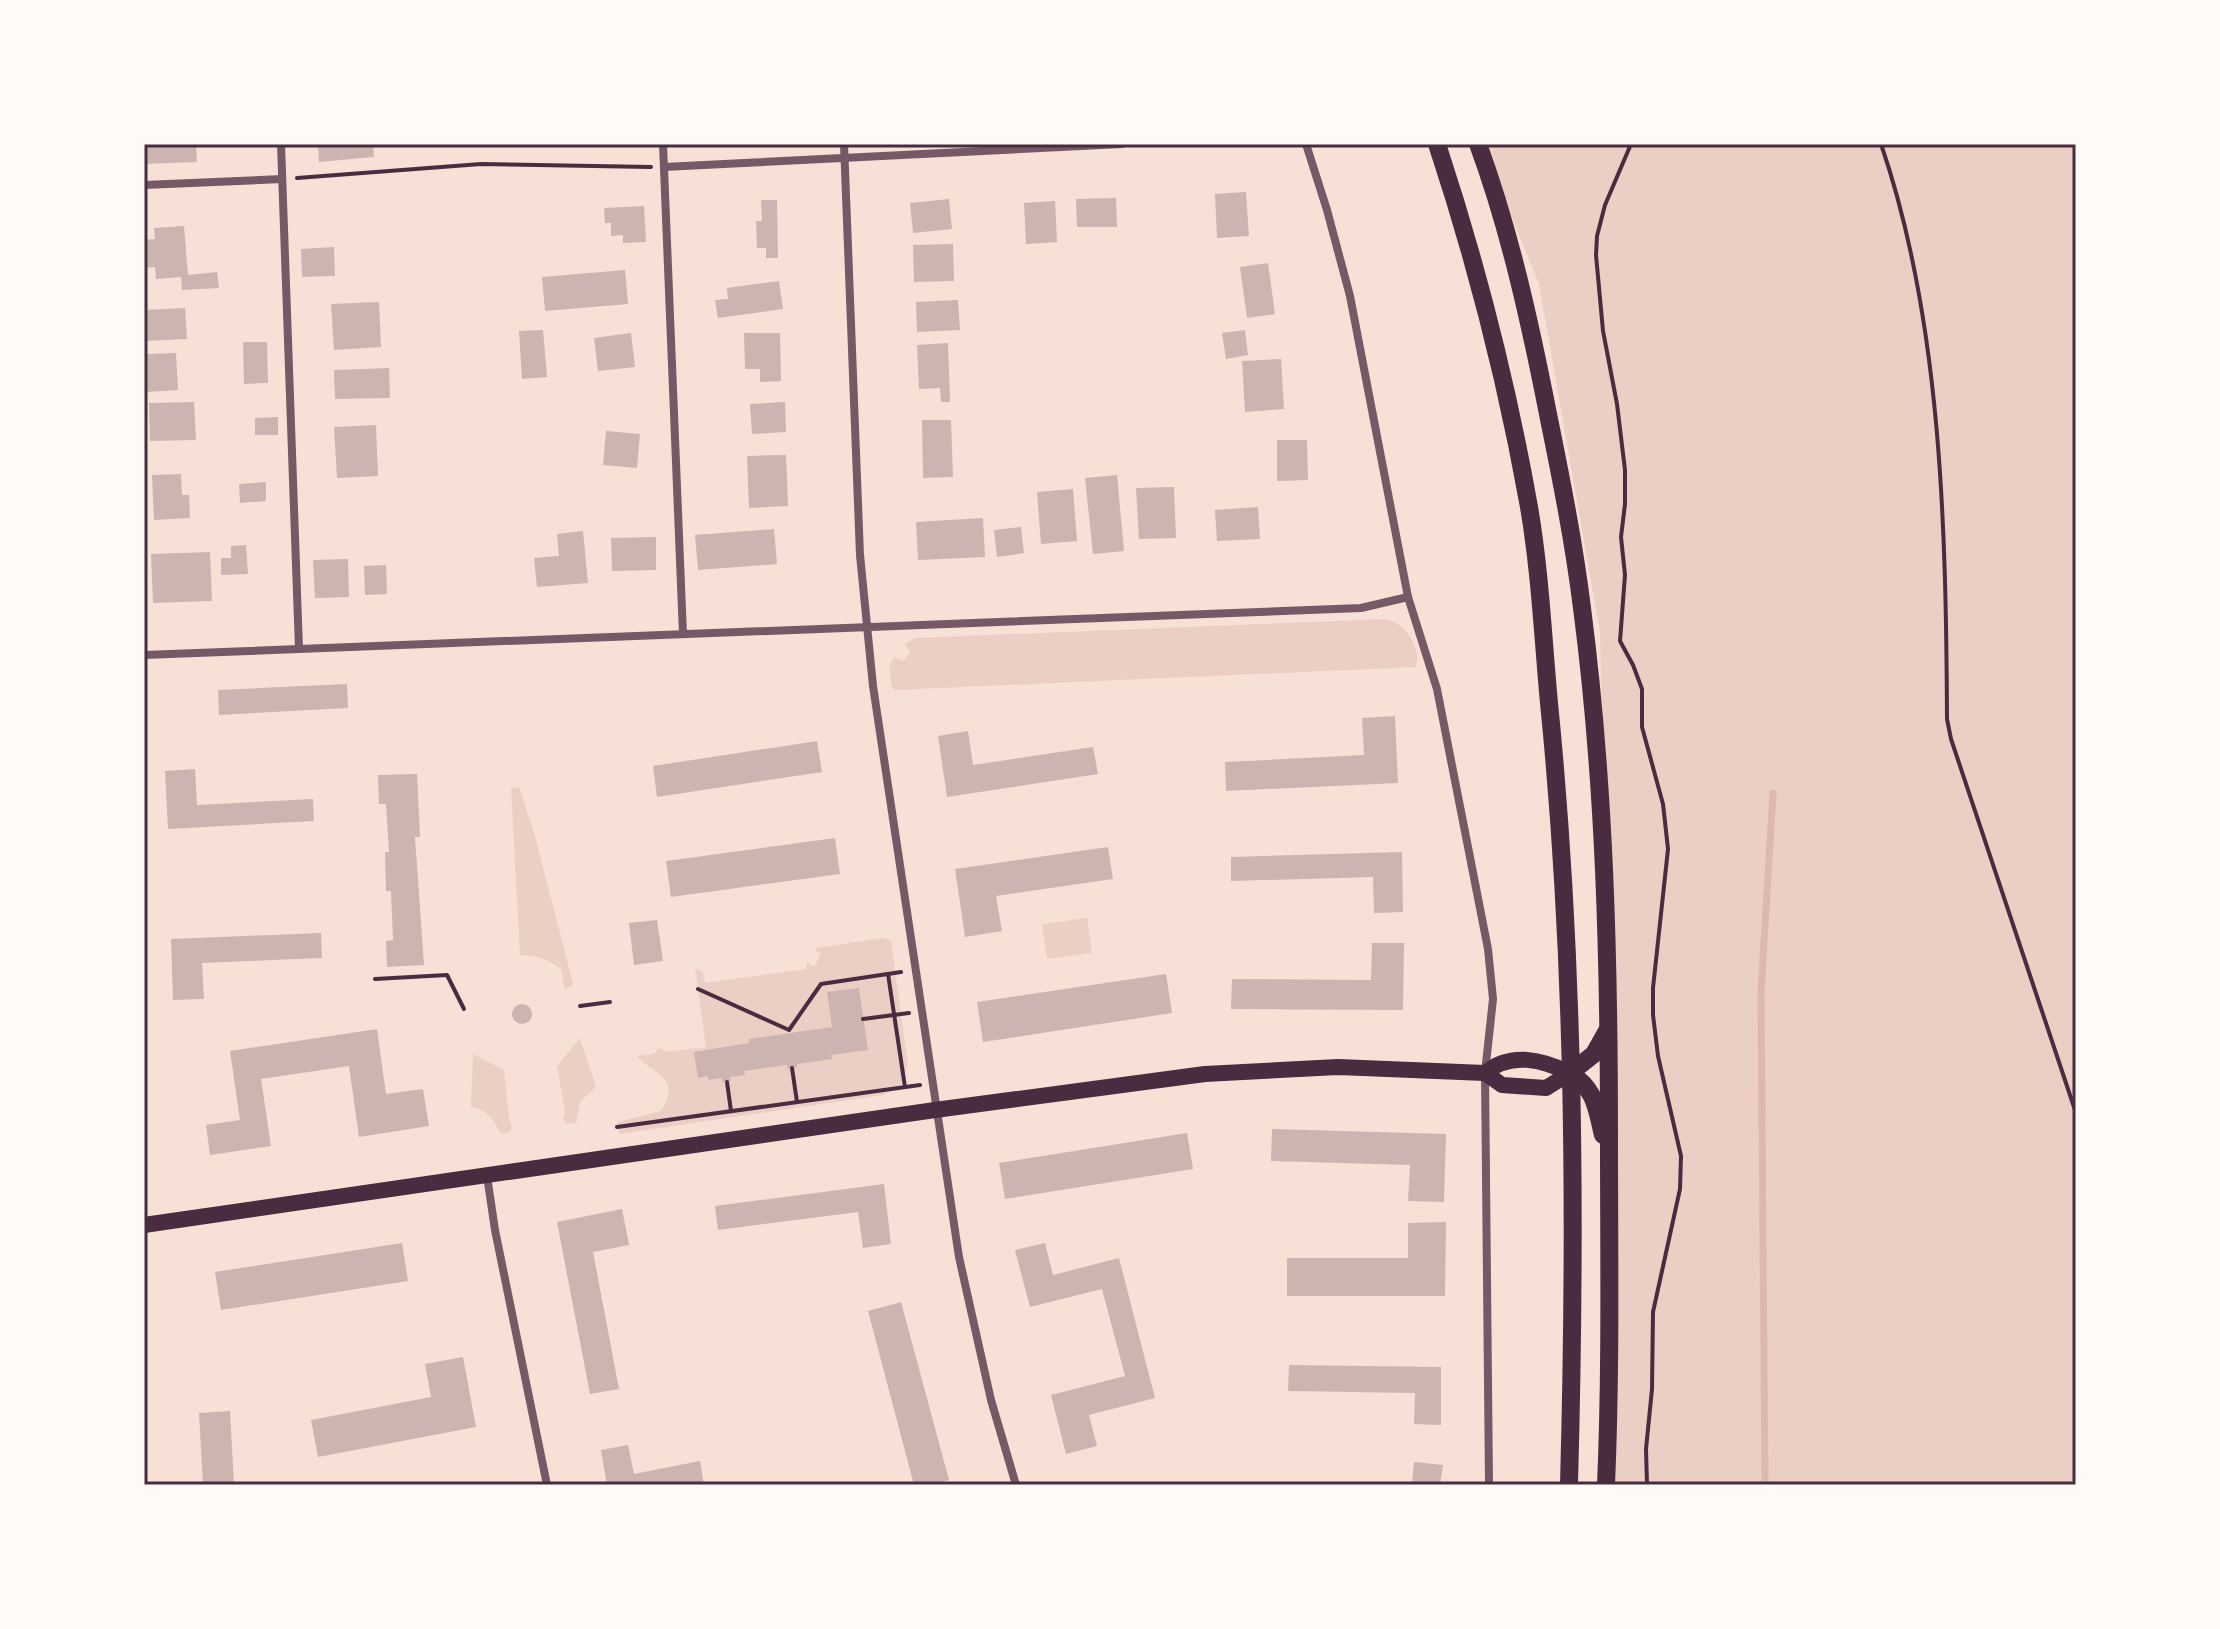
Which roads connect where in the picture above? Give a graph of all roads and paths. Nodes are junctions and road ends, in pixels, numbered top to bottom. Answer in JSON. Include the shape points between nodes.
{"nodes":[{"id":1,"x":281,"y":144,"type":"edge"},
{"id":2,"x":663,"y":144,"type":"edge"},
{"id":3,"x":844,"y":144,"type":"edge"},
{"id":4,"x":1122,"y":144,"type":"edge"},
{"id":5,"x":1306,"y":144,"type":"edge"},
{"id":6,"x":1437,"y":144,"type":"edge"},
{"id":7,"x":1478,"y":144,"type":"edge"},
{"id":8,"x":1489,"y":144,"type":"edge"},
{"id":9,"x":1631,"y":144,"type":"edge"},
{"id":10,"x":1881,"y":144,"type":"edge"},
{"id":11,"x":845,"y":160,"type":"junction"},
{"id":12,"x":664,"y":167,"type":"junction"},
{"id":13,"x":282,"y":179,"type":"junction"},
{"id":14,"x":144,"y":185,"type":"edge"},
{"id":15,"x":1496,"y":200,"type":"junction"},
{"id":16,"x":1408,"y":597,"type":"junction"},
{"id":17,"x":868,"y":627,"type":"junction"},
{"id":18,"x":683,"y":634,"type":"junction"},
{"id":19,"x":299,"y":649,"type":"junction"},
{"id":20,"x":144,"y":655,"type":"edge"},
{"id":21,"x":375,"y":979,"type":"dead end"},
{"id":22,"x":698,"y":989,"type":"dead end"},
{"id":23,"x":610,"y":1002,"type":"dead end"},
{"id":24,"x":580,"y":1006,"type":"dead end"},
{"id":25,"x":464,"y":1009,"type":"dead end"},
{"id":26,"x":894,"y":1015,"type":"junction"},
{"id":27,"x":863,"y":1019,"type":"dead end"},
{"id":28,"x":1609,"y":1027,"type":"junction"},
{"id":29,"x":792,"y":1068,"type":"dead end"},
{"id":30,"x":1485,"y":1073,"type":"junction"},
{"id":31,"x":1570,"y":1073,"type":"junction"},
{"id":32,"x":727,"y":1082,"type":"dead end"},
{"id":33,"x":797,"y":1102,"type":"junction"},
{"id":34,"x":935,"y":1110,"type":"junction"},
{"id":35,"x":731,"y":1111,"type":"junction"},
{"id":36,"x":2076,"y":1113,"type":"edge"},
{"id":37,"x":617,"y":1127,"type":"dead end"},
{"id":38,"x":1609,"y":1161,"type":"junction"},
{"id":39,"x":486,"y":1175,"type":"junction"},
{"id":40,"x":144,"y":1225,"type":"edge"},
{"id":41,"x":547,"y":1485,"type":"edge"},
{"id":42,"x":1016,"y":1485,"type":"edge"},
{"id":43,"x":1489,"y":1485,"type":"edge"},
{"id":44,"x":1569,"y":1485,"type":"edge"},
{"id":45,"x":1606,"y":1485,"type":"edge"},
{"id":46,"x":1647,"y":1485,"type":"edge"}],
"edges":[{"from":1,"to":13,"type":"street"},
{"from":2,"to":12,"type":"street"},
{"from":3,"to":11,"type":"street"},
{"from":4,"to":11,"type":"street"},
{"from":5,"to":16,"type":"street","via":[[1350,296]]},
{"from":6,"to":31,"type":"main road","via":[[1487,311],[1529,510],[1565,896]]},
{"from":7,"to":15,"type":"main road"},
{"from":8,"to":15,"type":"main road"},
{"from":9,"to":46,"type":"path","via":[[1605,205],[1596,255],[1625,481],[1620,641],[1642,689],[1642,727],[1663,804],[1668,849],[1653,1015],[1681,1156],[1680,1189],[1653,1312]]},
{"from":10,"to":36,"type":"path","via":[[1916,285],[1931,376],[1944,537],[1947,719]]},
{"from":11,"to":12,"type":"street"},
{"from":11,"to":17,"type":"street","via":[[860,555]]},
{"from":12,"to":13,"type":"path","via":[[481,164]]},
{"from":12,"to":18,"type":"street"},
{"from":13,"to":14,"type":"street"},
{"from":13,"to":19,"type":"street"},
{"from":15,"to":28,"type":"main road","via":[[1542,381],[1582,608],[1600,820]]},
{"from":16,"to":17,"type":"street","via":[[1361,608]]},
{"from":16,"to":30,"type":"street","via":[[1437,689],[1488,949],[1493,999]]},
{"from":17,"to":18,"type":"street"},
{"from":17,"to":34,"type":"street"},
{"from":18,"to":19,"type":"street"},
{"from":19,"to":20,"type":"street"},
{"from":21,"to":25,"type":"path","via":[[447,975]]},
{"from":22,"to":26,"type":"path","via":[[789,1031],[826,982],[888,974]]},
{"from":23,"to":24,"type":"path"},
{"from":26,"to":27,"type":"path"},
{"from":26,"to":33,"type":"path","via":[[905,1087]]},
{"from":28,"to":31,"type":"main road","via":[[1594,1054]]},
{"from":28,"to":38,"type":"main road"},
{"from":29,"to":33,"type":"path"},
{"from":30,"to":31,"type":"main road","via":[[1508,1060],[1544,1060]]},
{"from":30,"to":31,"type":"main road","via":[[1502,1085],[1546,1088]]},
{"from":30,"to":34,"type":"main road","via":[[1338,1067],[1226,1073]]},
{"from":30,"to":43,"type":"street"},
{"from":31,"to":38,"type":"main road","via":[[1591,1092]]},
{"from":31,"to":44,"type":"main road"},
{"from":32,"to":35,"type":"path"},
{"from":33,"to":35,"type":"path"},
{"from":34,"to":39,"type":"main road"},
{"from":34,"to":42,"type":"street","via":[[974,1331]]},
{"from":35,"to":37,"type":"path"},
{"from":38,"to":45,"type":"main road"},
{"from":39,"to":40,"type":"main road"},
{"from":39,"to":41,"type":"street"}]}
